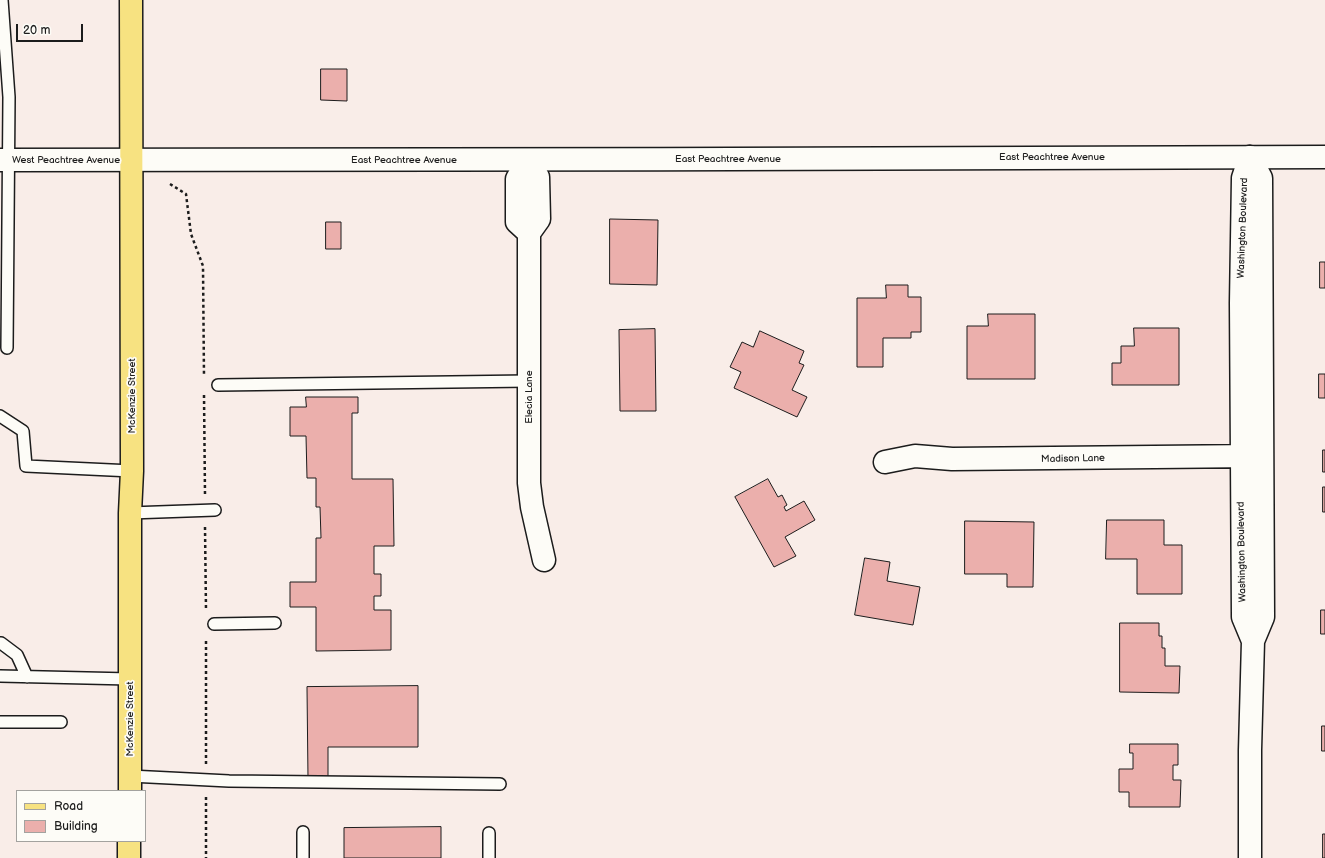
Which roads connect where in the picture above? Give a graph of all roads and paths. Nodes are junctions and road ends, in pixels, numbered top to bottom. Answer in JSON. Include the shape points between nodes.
{"nodes":[{"id":1,"x":2,"y":0,"type":"edge"},
{"id":2,"x":131,"y":0,"type":"edge"},
{"id":3,"x":1250,"y":157,"type":"junction"},
{"id":4,"x":1325,"y":157,"type":"edge"},
{"id":5,"x":4,"y":160,"type":"edge"},
{"id":6,"x":132,"y":160,"type":"junction"},
{"id":7,"x":528,"y":160,"type":"junction"},
{"id":8,"x":7,"y":348,"type":"dead end"},
{"id":9,"x":529,"y":381,"type":"junction"},
{"id":10,"x":218,"y":385,"type":"dead end"},
{"id":11,"x":0,"y":416,"type":"edge"},
{"id":12,"x":1252,"y":456,"type":"junction"},
{"id":13,"x":885,"y":462,"type":"dead end"},
{"id":14,"x":132,"y":471,"type":"junction"},
{"id":15,"x":215,"y":510,"type":"dead end"},
{"id":16,"x":130,"y":512,"type":"junction"},
{"id":17,"x":544,"y":560,"type":"dead end"},
{"id":18,"x":274,"y":623,"type":"dead end"},
{"id":19,"x":214,"y":624,"type":"dead end"},
{"id":20,"x":1,"y":643,"type":"dead end"},
{"id":21,"x":0,"y":676,"type":"edge"},
{"id":22,"x":27,"y":677,"type":"junction"},
{"id":23,"x":130,"y":679,"type":"junction"},
{"id":24,"x":0,"y":722,"type":"edge"},
{"id":25,"x":61,"y":722,"type":"dead end"},
{"id":26,"x":130,"y":783,"type":"edge"},
{"id":27,"x":500,"y":784,"type":"dead end"},
{"id":28,"x":303,"y":832,"type":"dead end"},
{"id":29,"x":489,"y":833,"type":"dead end"},
{"id":30,"x":129,"y":842,"type":"edge"},
{"id":31,"x":129,"y":858,"type":"edge"},
{"id":32,"x":303,"y":858,"type":"edge"},
{"id":33,"x":489,"y":858,"type":"edge"},
{"id":34,"x":1250,"y":858,"type":"edge"}],
"edges":[{"from":1,"to":5,"type":"lane","via":[[9,97]]},
{"from":2,"to":6,"type":"main road","name":"McKenzie Street"},
{"from":3,"to":4,"type":"street","name":"East Peachtree Avenue"},
{"from":3,"to":7,"type":"street","name":"East Peachtree Avenue"},
{"from":3,"to":12,"type":"street","name":"Washington Boulevard","via":[[1243,178]]},
{"from":5,"to":6,"type":"street","name":"West Peachtree Avenue"},
{"from":5,"to":8,"type":"lane"},
{"from":6,"to":7,"type":"street","name":"East Peachtree Avenue"},
{"from":6,"to":14,"type":"main road","name":"McKenzie Street"},
{"from":7,"to":9,"type":"street","name":"Elecia Lane","via":[[517,179],[517,222],[529,233]]},
{"from":9,"to":10,"type":"lane"},
{"from":9,"to":17,"type":"street","name":"Elecia Lane","via":[[529,483]]},
{"from":11,"to":14,"type":"lane","via":[[23,431],[26,466]]},
{"from":12,"to":13,"type":"street","name":"Madison Lane","via":[[952,459],[915,456]]},
{"from":12,"to":34,"type":"street","name":"Washington Boulevard","via":[[1243,617],[1253,640]]},
{"from":14,"to":16,"type":"main road","name":"McKenzie Street"},
{"from":15,"to":16,"type":"lane"},
{"from":16,"to":23,"type":"main road","name":"McKenzie Street"},
{"from":18,"to":19,"type":"lane"},
{"from":20,"to":22,"type":"lane","via":[[17,654]]},
{"from":21,"to":22,"type":"lane"},
{"from":22,"to":23,"type":"lane"},
{"from":23,"to":26,"type":"main road","name":"McKenzie Street"},
{"from":24,"to":25,"type":"lane"},
{"from":26,"to":27,"type":"lane","via":[[229,781]]},
{"from":28,"to":32,"type":"lane"},
{"from":29,"to":33,"type":"lane"},
{"from":30,"to":31,"type":"main road"}]}
